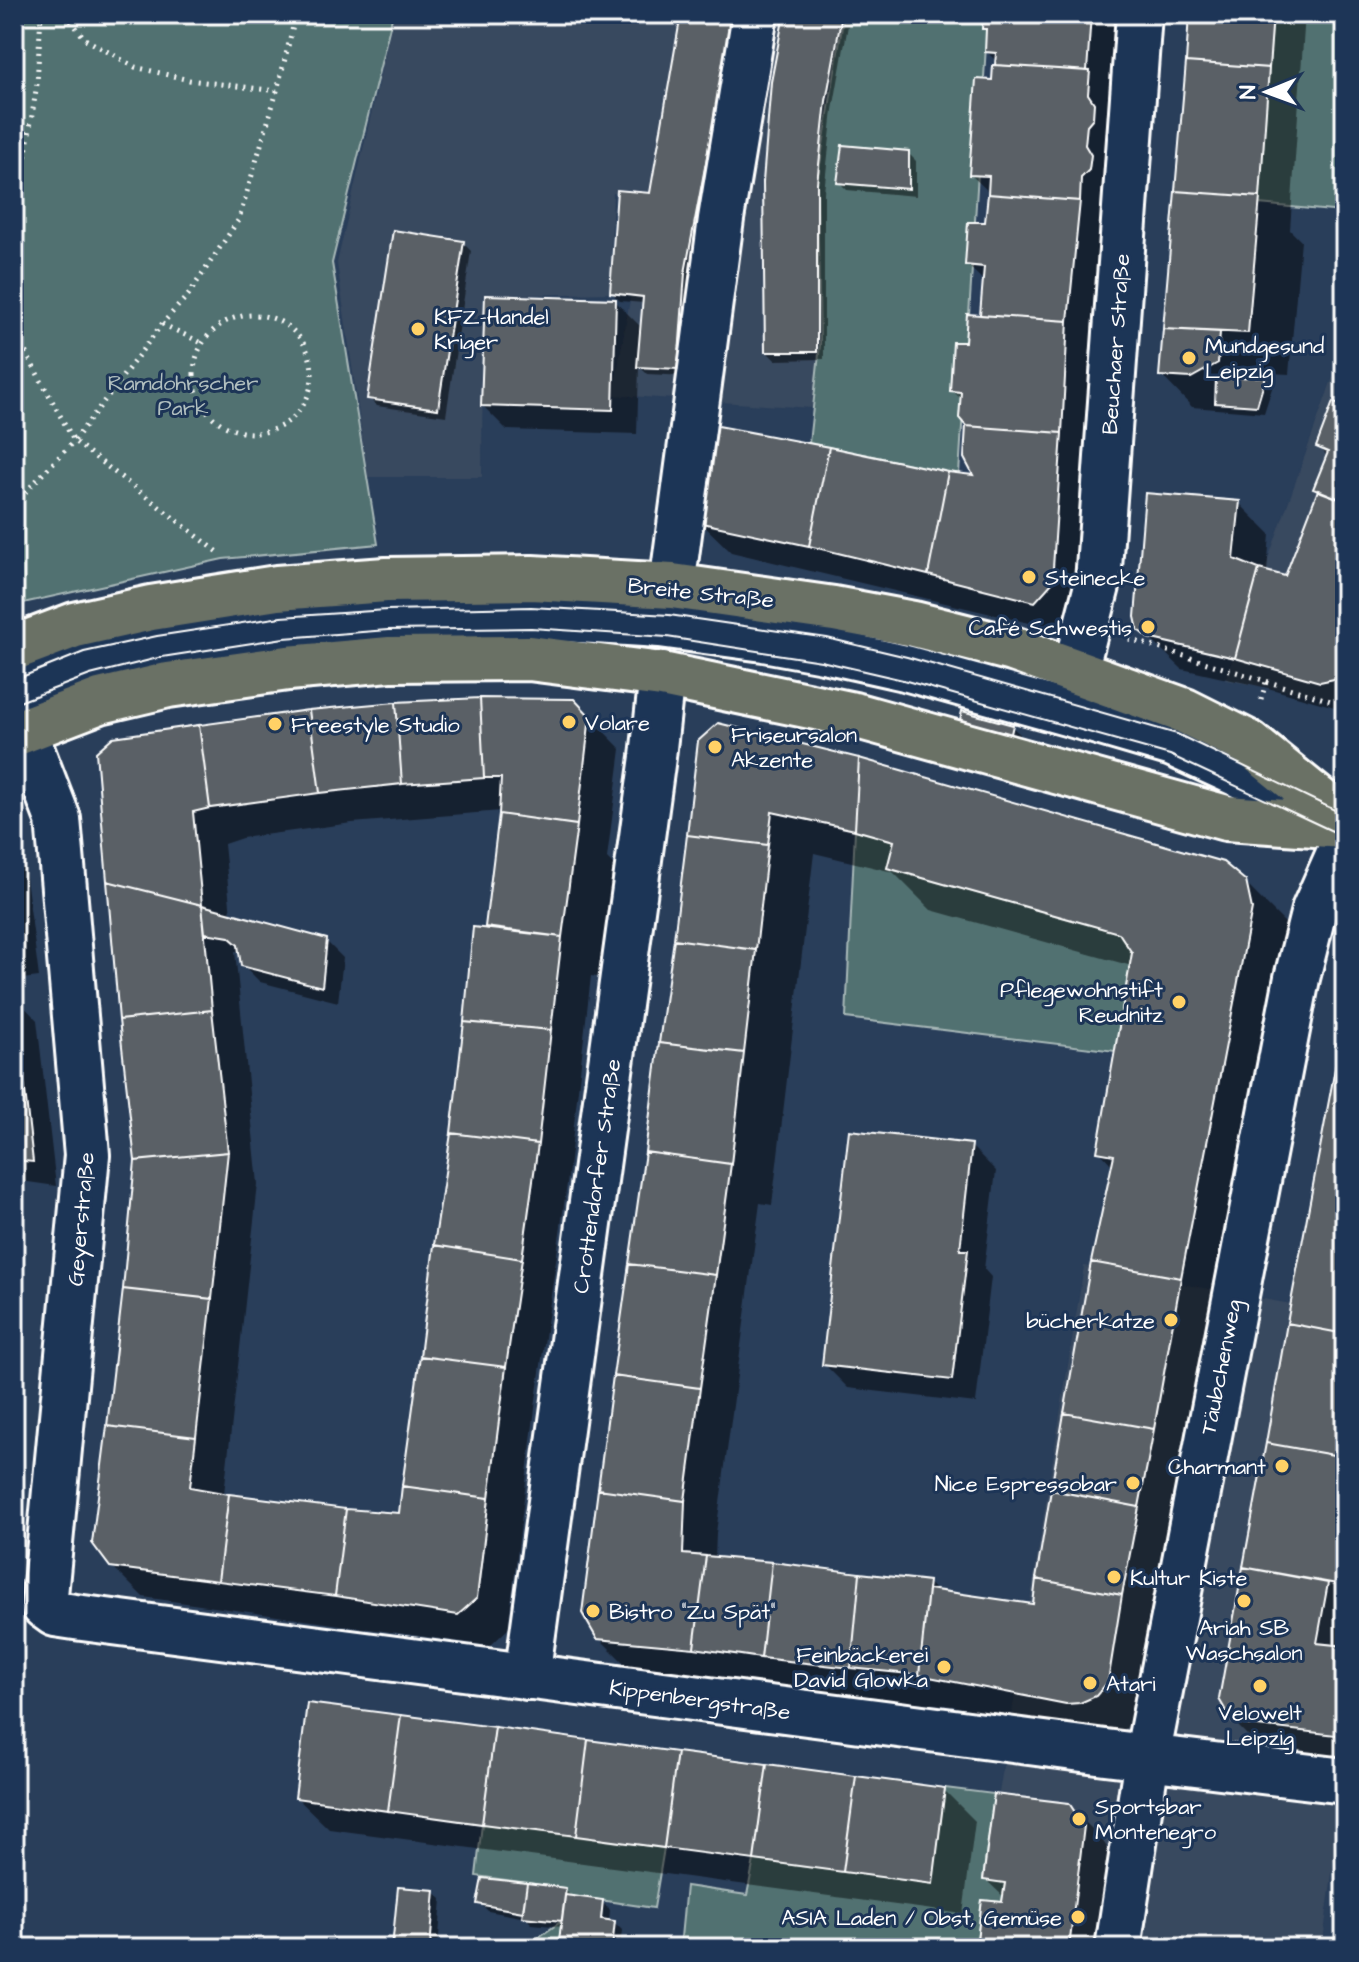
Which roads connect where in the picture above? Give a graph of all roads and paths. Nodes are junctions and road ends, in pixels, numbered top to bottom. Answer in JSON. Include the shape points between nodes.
{"nodes":[{"id":1,"x":41,"y":14,"type":"edge"},
{"id":2,"x":66,"y":14,"type":"edge"},
{"id":3,"x":296,"y":14,"type":"edge"},
{"id":4,"x":755,"y":14,"type":"edge"},
{"id":5,"x":1139,"y":14,"type":"edge"},
{"id":6,"x":277,"y":91,"type":"junction"},
{"id":7,"x":14,"y":228,"type":"edge"},
{"id":8,"x":162,"y":324,"type":"junction"},
{"id":9,"x":14,"y":331,"type":"edge"},
{"id":10,"x":202,"y":343,"type":"junction"},
{"id":11,"x":74,"y":441,"type":"junction"},
{"id":12,"x":14,"y":504,"type":"edge"},
{"id":13,"x":223,"y":559,"type":"dead end"},
{"id":14,"x":672,"y":586,"type":"junction"},
{"id":15,"x":1124,"y":637,"type":"dead end"},
{"id":16,"x":14,"y":648,"type":"edge"},
{"id":17,"x":1075,"y":671,"type":"junction"},
{"id":18,"x":662,"y":675,"type":"junction"},
{"id":19,"x":1334,"y":702,"type":"dead end"},
{"id":20,"x":17,"y":717,"type":"edge"},
{"id":21,"x":1345,"y":824,"type":"edge"},
{"id":22,"x":1345,"y":840,"type":"edge"},
{"id":23,"x":55,"y":1614,"type":"joint"},
{"id":24,"x":527,"y":1677,"type":"junction"},
{"id":25,"x":1147,"y":1758,"type":"junction"},
{"id":26,"x":1345,"y":1781,"type":"edge"},
{"id":27,"x":1118,"y":1948,"type":"edge"}],
"edges":[{"from":1,"to":7,"type":"path","via":[[37,84]]},
{"from":2,"to":6,"type":"path","via":[[85,39],[135,67]]},
{"from":3,"to":6,"type":"path"},
{"from":4,"to":14,"type":"street","via":[[721,219]]},
{"from":5,"to":17,"type":"street","name":"Beuchaer Straße","via":[[1098,582]]},
{"from":6,"to":8,"type":"path","via":[[239,219],[189,294]]},
{"from":8,"to":10,"type":"path"},
{"from":8,"to":11,"type":"path"},
{"from":9,"to":11,"type":"path"},
{"from":10,"to":10,"type":"path","via":[[194,368],[198,396],[214,418],[233,430],[266,432],[293,418],[305,402],[312,364],[302,340],[280,320],[248,314],[220,325]]},
{"from":11,"to":12,"type":"path"},
{"from":11,"to":13,"type":"path"},
{"from":14,"to":16,"type":"main road","name":"Breite Straße","via":[[532,578],[277,588],[75,625]]},
{"from":14,"to":17,"type":"main road","name":"Breite Straße","via":[[914,624]]},
{"from":15,"to":19,"type":"path"},
{"from":17,"to":21,"type":"main road","name":"Breite Straße","via":[[1185,711],[1249,743]]},
{"from":18,"to":20,"type":"main road","via":[[529,658],[390,659],[168,685]]},
{"from":18,"to":21,"type":"main road","via":[[893,724],[1226,818]]},
{"from":18,"to":24,"type":"street","name":"Crottendorfer Straße"},
{"from":20,"to":21,"type":"street","via":[[87,662],[283,628],[388,619],[531,617],[668,626],[824,650],[1074,715],[1173,744]]},
{"from":20,"to":23,"type":"street","name":"Geyerstraße","via":[[58,819],[87,1155],[44,1606]]},
{"from":22,"to":25,"type":"street","name":"Täubchenweg","via":[[1314,910],[1297,978]]},
{"from":23,"to":24,"type":"street","name":"Kippenbergstraße"},
{"from":24,"to":25,"type":"street","name":"Kippenbergstraße"},
{"from":25,"to":26,"type":"street","name":"Kippenbergstraße"},
{"from":25,"to":27,"type":"street","name":"Täubchenweg"}]}
